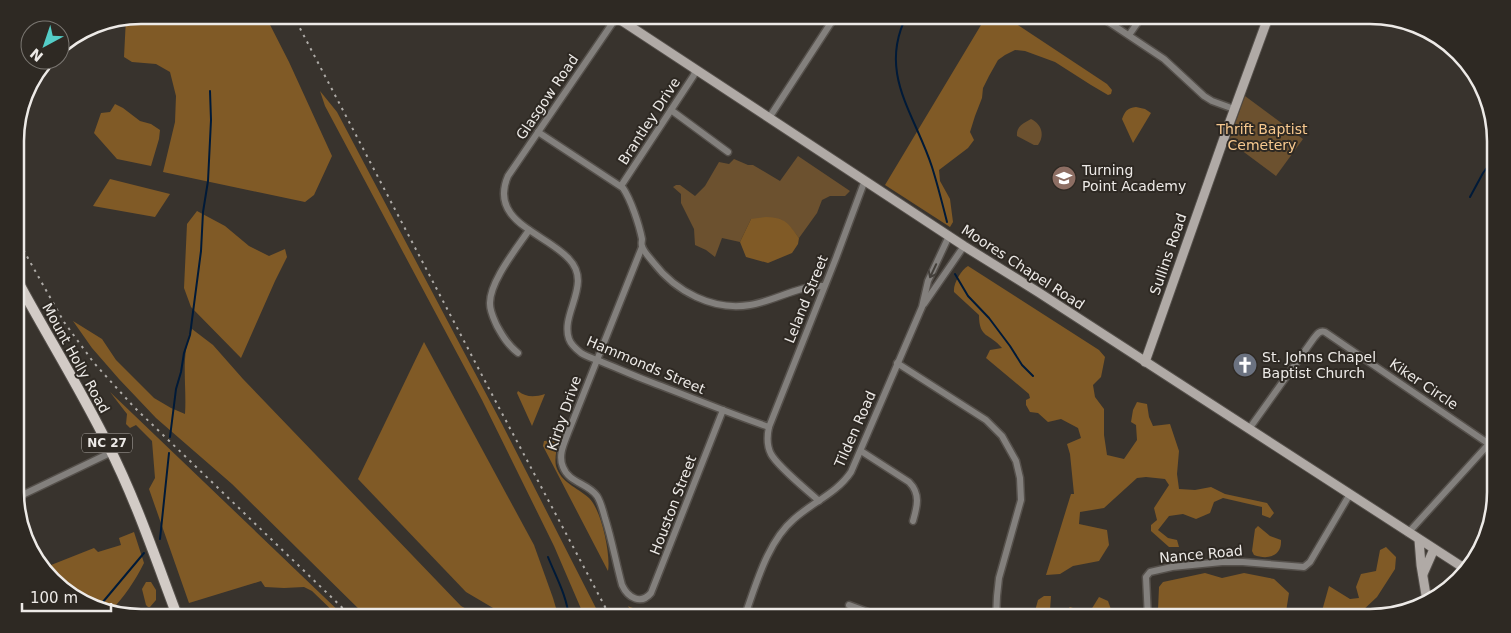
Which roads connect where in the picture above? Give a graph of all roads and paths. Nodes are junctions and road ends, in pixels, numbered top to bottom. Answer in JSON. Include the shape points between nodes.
{"nodes":[{"id":1,"x":611,"y":24,"type":"edge"},
{"id":2,"x":628,"y":24,"type":"edge"},
{"id":3,"x":830,"y":24,"type":"edge"},
{"id":4,"x":1112,"y":24,"type":"edge"},
{"id":5,"x":1137,"y":24,"type":"edge"},
{"id":6,"x":1266,"y":24,"type":"edge"},
{"id":7,"x":1130,"y":35,"type":"junction"},
{"id":8,"x":696,"y":69,"type":"junction"},
{"id":9,"x":1234,"y":109,"type":"junction"},
{"id":10,"x":671,"y":110,"type":"junction"},
{"id":11,"x":769,"y":118,"type":"junction"},
{"id":12,"x":538,"y":132,"type":"junction"},
{"id":13,"x":728,"y":152,"type":"dead end"},
{"id":14,"x":865,"y":180,"type":"junction"},
{"id":15,"x":621,"y":186,"type":"junction"},
{"id":16,"x":504,"y":196,"type":"joint"},
{"id":17,"x":529,"y":230,"type":"junction"},
{"id":18,"x":949,"y":236,"type":"junction"},
{"id":19,"x":964,"y":246,"type":"junction"},
{"id":20,"x":642,"y":247,"type":"junction"},
{"id":21,"x":824,"y":286,"type":"junction"},
{"id":22,"x":24,"y":292,"type":"edge"},
{"id":23,"x":922,"y":307,"type":"junction"},
{"id":24,"x":518,"y":353,"type":"dead end"},
{"id":25,"x":597,"y":360,"type":"junction"},
{"id":26,"x":1144,"y":362,"type":"junction"},
{"id":27,"x":897,"y":363,"type":"junction"},
{"id":28,"x":723,"y":410,"type":"junction"},
{"id":29,"x":768,"y":427,"type":"junction"},
{"id":30,"x":1249,"y":429,"type":"junction"},
{"id":31,"x":1487,"y":443,"type":"edge"},
{"id":32,"x":1487,"y":446,"type":"edge"},
{"id":33,"x":861,"y":451,"type":"junction"},
{"id":34,"x":112,"y":452,"type":"junction"},
{"id":35,"x":24,"y":494,"type":"edge"},
{"id":36,"x":1350,"y":494,"type":"junction"},
{"id":37,"x":819,"y":501,"type":"junction"},
{"id":38,"x":914,"y":522,"type":"dead end"},
{"id":39,"x":1408,"y":532,"type":"junction"},
{"id":40,"x":1419,"y":540,"type":"junction"},
{"id":41,"x":1434,"y":549,"type":"junction"},
{"id":42,"x":1461,"y":566,"type":"edge"},
{"id":43,"x":1423,"y":574,"type":"junction"},
{"id":44,"x":1426,"y":595,"type":"edge"},
{"id":45,"x":637,"y":600,"type":"joint"},
{"id":46,"x":848,"y":605,"type":"dead end"},
{"id":47,"x":174,"y":609,"type":"edge"},
{"id":48,"x":747,"y":609,"type":"edge"},
{"id":49,"x":859,"y":609,"type":"edge"},
{"id":50,"x":996,"y":609,"type":"edge"},
{"id":51,"x":1148,"y":609,"type":"edge"}],
"edges":[{"from":1,"to":12,"type":"street","name":"Glasgow Road"},
{"from":2,"to":8,"type":"main road","name":"Moores Chapel Road"},
{"from":3,"to":11,"type":"street"},
{"from":4,"to":7,"type":"street"},
{"from":5,"to":7,"type":"street"},
{"from":6,"to":9,"type":"main road","name":"Sullins Road"},
{"from":7,"to":9,"type":"street","via":[[1164,59],[1204,96]]},
{"from":8,"to":10,"type":"street","name":"Brantley Drive"},
{"from":8,"to":11,"type":"main road","name":"Moores Chapel Road"},
{"from":9,"to":26,"type":"main road","name":"Sullins Road"},
{"from":10,"to":13,"type":"street"},
{"from":10,"to":15,"type":"street","name":"Brantley Drive"},
{"from":11,"to":14,"type":"main road","name":"Moores Chapel Road"},
{"from":12,"to":15,"type":"street"},
{"from":12,"to":16,"type":"street","name":"Glasgow Road","via":[[508,176]]},
{"from":14,"to":18,"type":"main road","name":"Moores Chapel Road"},
{"from":14,"to":21,"type":"street","name":"Leland Street"},
{"from":15,"to":20,"type":"street","via":[[639,229]]},
{"from":16,"to":17,"type":"street","name":"Hammonds Street","via":[[512,217]]},
{"from":17,"to":24,"type":"street","via":[[493,285],[490,297],[491,311],[501,333]]},
{"from":17,"to":25,"type":"street","name":"Hammonds Street","via":[[566,255],[575,265],[578,280],[568,338],[580,352]]},
{"from":18,"to":19,"type":"main road","name":"Moores Chapel Road"},
{"from":18,"to":23,"type":"street","name":"Tilden Road","one_way":true,"via":[[928,281]]},
{"from":19,"to":23,"type":"street","name":"Tilden Road"},
{"from":19,"to":26,"type":"main road","name":"Moores Chapel Road"},
{"from":20,"to":21,"type":"street","via":[[676,285],[719,305],[754,305],[810,287]]},
{"from":20,"to":25,"type":"street","name":"Kirby Drive"},
{"from":21,"to":29,"type":"street","name":"Leland Street"},
{"from":22,"to":34,"type":"main road","name":"Mount Holly Road","number":"NC 27"},
{"from":23,"to":27,"type":"street","name":"Tilden Road"},
{"from":25,"to":28,"type":"street","name":"Hammonds Street"},
{"from":25,"to":45,"type":"street","name":"Kirby Drive","via":[[563,446],[562,463],[573,481],[592,491],[599,500],[622,586]]},
{"from":26,"to":30,"type":"main road","name":"Moores Chapel Road"},
{"from":27,"to":33,"type":"street","name":"Tilden Road"},
{"from":27,"to":50,"type":"street","via":[[986,420],[1002,436],[1016,460],[1021,500],[999,578]]},
{"from":28,"to":29,"type":"street","name":"Hammonds Street"},
{"from":28,"to":45,"type":"street","name":"Houston Street","via":[[654,587],[649,596]]},
{"from":29,"to":37,"type":"street","via":[[768,445],[772,455]]},
{"from":30,"to":31,"type":"street","name":"Kiker Circle","via":[[1322,331]]},
{"from":30,"to":36,"type":"main road","name":"Moores Chapel Road"},
{"from":32,"to":39,"type":"street"},
{"from":33,"to":37,"type":"street","name":"Tilden Road","via":[[847,479]]},
{"from":33,"to":38,"type":"street","via":[[914,488],[918,497]]},
{"from":34,"to":35,"type":"street"},
{"from":34,"to":47,"type":"main road","name":"Mount Holly Road","number":"NC 27"},
{"from":36,"to":39,"type":"main road","name":"Moores Chapel Road"},
{"from":36,"to":51,"type":"street","name":"Nance Road","via":[[1304,567],[1222,562],[1150,572],[1146,577]]},
{"from":37,"to":48,"type":"street","name":"Tilden Road","via":[[794,518],[776,539]]},
{"from":39,"to":40,"type":"main road","name":"Moores Chapel Road"},
{"from":40,"to":41,"type":"main road","name":"Moores Chapel Road"},
{"from":40,"to":43,"type":"main road"},
{"from":41,"to":42,"type":"main road","name":"Moores Chapel Road"},
{"from":41,"to":43,"type":"main road"},
{"from":43,"to":44,"type":"main road"},
{"from":46,"to":49,"type":"street"}]}
